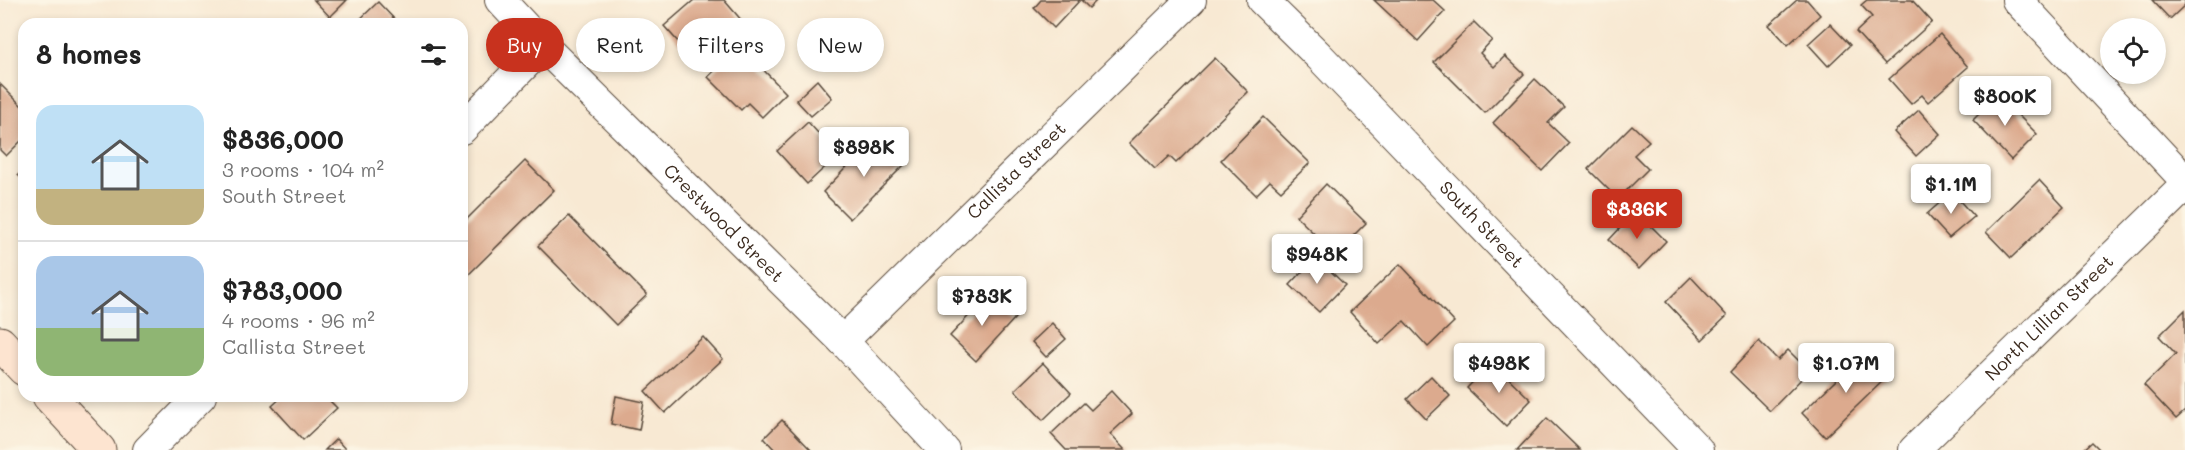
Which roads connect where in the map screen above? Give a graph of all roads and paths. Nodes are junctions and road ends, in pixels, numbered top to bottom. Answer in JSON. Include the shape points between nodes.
{"nodes":[{"id":1,"x":500,"y":0,"type":"edge"},
{"id":2,"x":1191,"y":0,"type":"edge"},
{"id":3,"x":1262,"y":0,"type":"edge"},
{"id":4,"x":2017,"y":0,"type":"edge"},
{"id":5,"x":517,"y":18,"type":"edge"},
{"id":6,"x":564,"y":67,"type":"edge"},
{"id":7,"x":518,"y":72,"type":"edge"},
{"id":8,"x":468,"y":123,"type":"edge"},
{"id":9,"x":2185,"y":180,"type":"edge"},
{"id":10,"x":2185,"y":186,"type":"edge"},
{"id":11,"x":843,"y":341,"type":"junction"},
{"id":12,"x":0,"y":343,"type":"edge"},
{"id":13,"x":18,"y":362,"type":"edge"},
{"id":14,"x":55,"y":402,"type":"edge"},
{"id":15,"x":195,"y":402,"type":"edge"},
{"id":16,"x":99,"y":450,"type":"edge"},
{"id":17,"x":148,"y":450,"type":"edge"},
{"id":18,"x":944,"y":450,"type":"edge"},
{"id":19,"x":1698,"y":450,"type":"edge"},
{"id":20,"x":1914,"y":450,"type":"edge"}],
"edges":[{"from":1,"to":5,"type":"street","name":"Crestwood Street"},
{"from":2,"to":11,"type":"street","name":"Callista Street"},
{"from":3,"to":19,"type":"street","name":"South Street"},
{"from":4,"to":9,"type":"street"},
{"from":6,"to":11,"type":"street","name":"Crestwood Street"},
{"from":7,"to":8,"type":"street"},
{"from":10,"to":20,"type":"street","name":"North Lillian Street"},
{"from":11,"to":18,"type":"street","name":"Crestwood Street"},
{"from":12,"to":13,"type":"street"},
{"from":14,"to":16,"type":"street"},
{"from":15,"to":17,"type":"street"}]}
